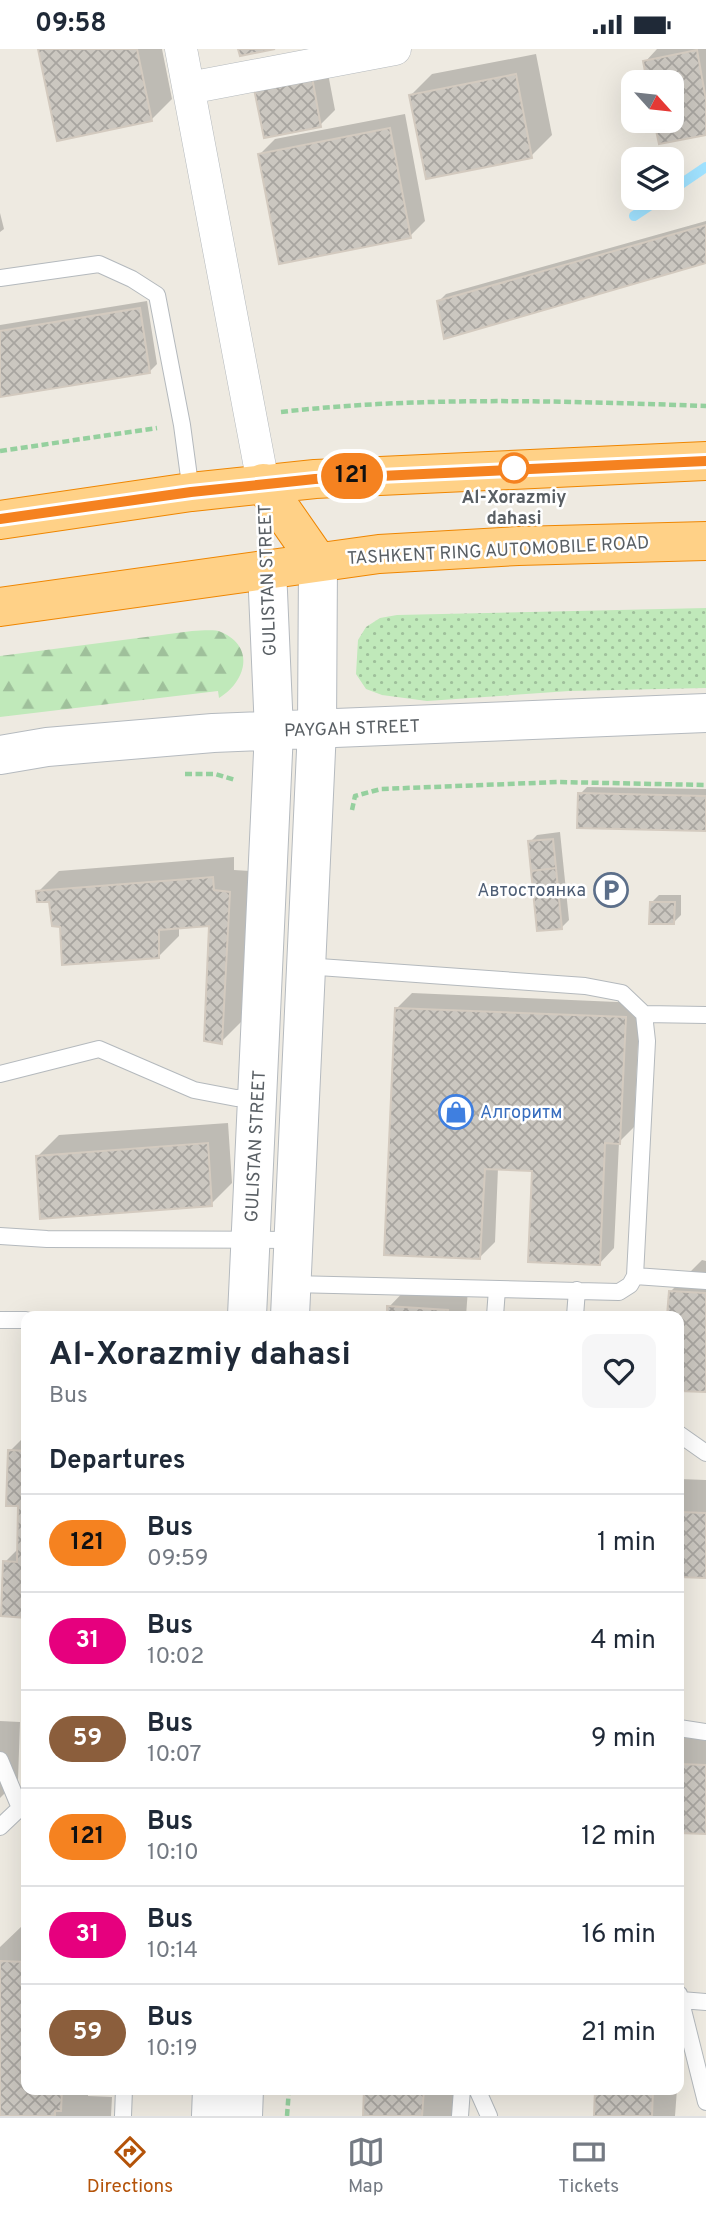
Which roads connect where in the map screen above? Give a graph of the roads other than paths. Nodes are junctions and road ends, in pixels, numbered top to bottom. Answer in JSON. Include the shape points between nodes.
{"nodes":[{"id":1,"x":181,"y":49,"type":"edge"},
{"id":2,"x":395,"y":49,"type":"edge"},
{"id":3,"x":189,"y":88,"type":"junction"},
{"id":4,"x":0,"y":278,"type":"edge"},
{"id":5,"x":706,"y":461,"type":"edge"},
{"id":6,"x":263,"y":483,"type":"junction"},
{"id":7,"x":191,"y":492,"type":"junction"},
{"id":8,"x":0,"y":520,"type":"edge"},
{"id":9,"x":706,"y":541,"type":"edge"},
{"id":10,"x":318,"y":562,"type":"junction"},
{"id":11,"x":267,"y":569,"type":"junction"},
{"id":12,"x":0,"y":607,"type":"edge"},
{"id":13,"x":706,"y":713,"type":"edge"},
{"id":14,"x":317,"y":729,"type":"junction"},
{"id":15,"x":274,"y":731,"type":"junction"},
{"id":16,"x":0,"y":755,"type":"edge"},
{"id":17,"x":305,"y":966,"type":"junction"},
{"id":18,"x":644,"y":1014,"type":"junction"},
{"id":19,"x":706,"y":1015,"type":"edge"},
{"id":20,"x":0,"y":1075,"type":"edge"},
{"id":21,"x":257,"y":1097,"type":"junction"},
{"id":22,"x":0,"y":1236,"type":"edge"},
{"id":23,"x":251,"y":1239,"type":"junction"},
{"id":24,"x":294,"y":1240,"type":"junction"},
{"id":25,"x":635,"y":1276,"type":"junction"},
{"id":26,"x":706,"y":1281,"type":"edge"},
{"id":27,"x":497,"y":1289,"type":"junction"},
{"id":28,"x":577,"y":1290,"type":"junction"},
{"id":29,"x":291,"y":1300,"type":"edge"},
{"id":30,"x":247,"y":1311,"type":"edge"},
{"id":31,"x":495,"y":1311,"type":"edge"},
{"id":32,"x":575,"y":1311,"type":"edge"},
{"id":33,"x":0,"y":1320,"type":"edge"},
{"id":34,"x":21,"y":1320,"type":"edge"},
{"id":35,"x":684,"y":1438,"type":"edge"},
{"id":36,"x":706,"y":1453,"type":"edge"},
{"id":37,"x":684,"y":1729,"type":"edge"},
{"id":38,"x":706,"y":1732,"type":"edge"},
{"id":39,"x":0,"y":1760,"type":"edge"},
{"id":40,"x":21,"y":1805,"type":"edge"},
{"id":41,"x":21,"y":1811,"type":"edge"},
{"id":42,"x":0,"y":1827,"type":"edge"},
{"id":43,"x":684,"y":1998,"type":"edge"},
{"id":44,"x":706,"y":2002,"type":"edge"},
{"id":45,"x":684,"y":2013,"type":"edge"},
{"id":46,"x":124,"y":2095,"type":"edge"},
{"id":47,"x":212,"y":2095,"type":"edge"},
{"id":48,"x":244,"y":2095,"type":"edge"},
{"id":49,"x":462,"y":2095,"type":"edge"},
{"id":50,"x":480,"y":2095,"type":"edge"},
{"id":51,"x":706,"y":2102,"type":"edge"},
{"id":52,"x":123,"y":2116,"type":"edge"},
{"id":53,"x":211,"y":2116,"type":"edge"},
{"id":54,"x":243,"y":2116,"type":"edge"},
{"id":55,"x":460,"y":2116,"type":"edge"},
{"id":56,"x":489,"y":2116,"type":"edge"}],
"edges":[{"from":1,"to":3,"type":"street"},
{"from":2,"to":3,"type":"street"},
{"from":3,"to":6,"type":"street"},
{"from":4,"to":7,"type":"lane","via":[[99,264],[157,295]]},
{"from":5,"to":6,"type":"highway"},
{"from":6,"to":7,"type":"highway"},
{"from":6,"to":10,"type":"highway","name":"GULISTAN STREET"},
{"from":6,"to":11,"type":"highway","name":"GULISTAN STREET"},
{"from":7,"to":8,"type":"highway"},
{"from":9,"to":10,"type":"highway","name":"TASHKENT RING AUTOMOBILE ROAD","via":[[518,546]]},
{"from":10,"to":11,"type":"highway","name":"TASHKENT RING AUTOMOBILE ROAD"},
{"from":10,"to":14,"type":"main road"},
{"from":11,"to":12,"type":"highway","name":"TASHKENT RING AUTOMOBILE ROAD"},
{"from":11,"to":15,"type":"main road","name":"GULISTAN STREET"},
{"from":13,"to":14,"type":"main road","name":"PAYGAH STREET"},
{"from":14,"to":15,"type":"main road","name":"PAYGAH STREET"},
{"from":14,"to":17,"type":"main road"},
{"from":15,"to":16,"type":"main road","name":"PAYGAH STREET","via":[[61,746]]},
{"from":15,"to":21,"type":"main road","name":"GULISTAN STREET"},
{"from":17,"to":18,"type":"lane","via":[[585,986],[622,993]]},
{"from":17,"to":24,"type":"main road"},
{"from":18,"to":19,"type":"lane"},
{"from":18,"to":25,"type":"lane","via":[[647,1041]]},
{"from":20,"to":21,"type":"lane","via":[[99,1049],[194,1090]]},
{"from":21,"to":23,"type":"main road","name":"GULISTAN STREET"},
{"from":22,"to":23,"type":"lane"},
{"from":23,"to":24,"type":"lane"},
{"from":23,"to":30,"type":"main road","name":"GULISTAN STREET"},
{"from":24,"to":29,"type":"main road"},
{"from":25,"to":26,"type":"lane"},
{"from":25,"to":28,"type":"lane","via":[[630,1286],[619,1291]]},
{"from":27,"to":28,"type":"lane"},
{"from":27,"to":29,"type":"lane"},
{"from":27,"to":31,"type":"lane"},
{"from":28,"to":32,"type":"lane"},
{"from":33,"to":34,"type":"lane"},
{"from":35,"to":36,"type":"lane"},
{"from":37,"to":38,"type":"lane"},
{"from":39,"to":40,"type":"lane"},
{"from":41,"to":42,"type":"lane"},
{"from":43,"to":44,"type":"lane"},
{"from":45,"to":51,"type":"lane"},
{"from":46,"to":52,"type":"lane"},
{"from":47,"to":53,"type":"main road"},
{"from":48,"to":54,"type":"main road"},
{"from":49,"to":55,"type":"lane"},
{"from":50,"to":56,"type":"lane"}]}
